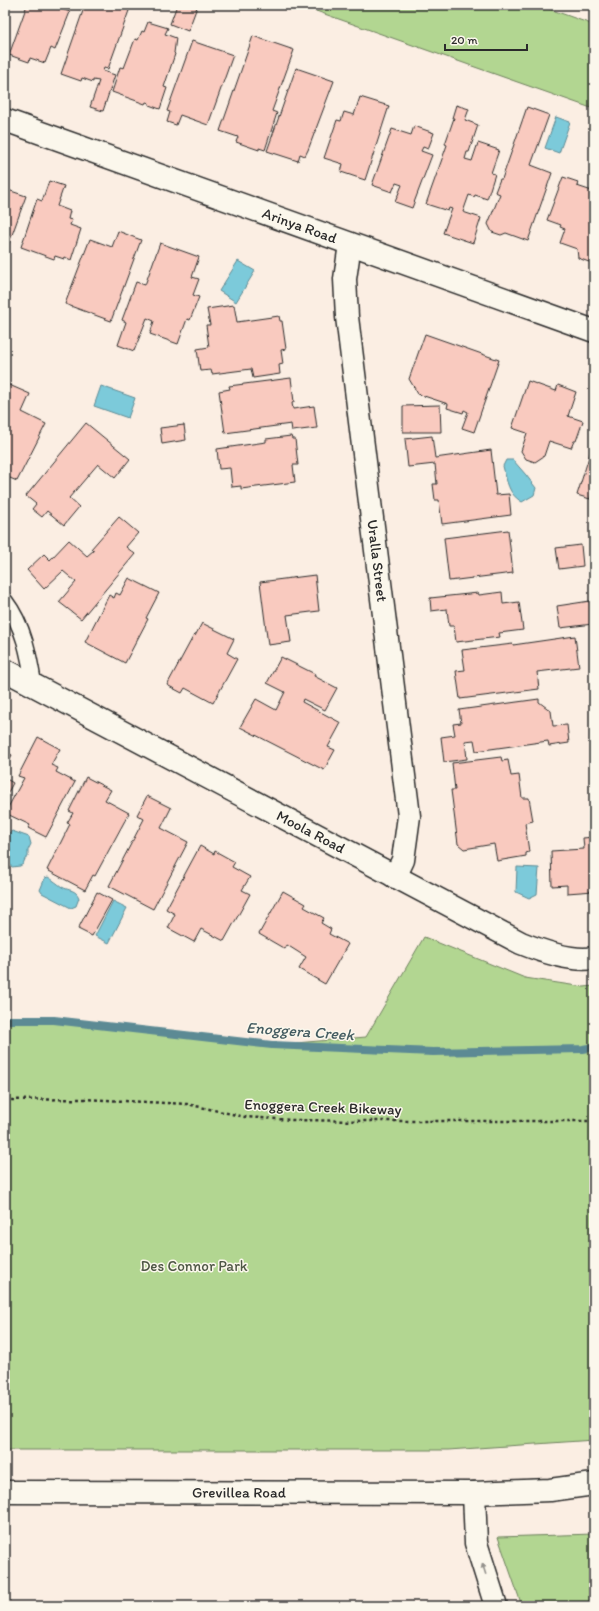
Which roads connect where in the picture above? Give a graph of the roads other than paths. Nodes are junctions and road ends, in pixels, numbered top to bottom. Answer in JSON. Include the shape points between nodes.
{"nodes":[{"id":1,"x":5,"y":120,"type":"edge"},
{"id":2,"x":350,"y":244,"type":"junction"},
{"id":3,"x":594,"y":331,"type":"edge"},
{"id":4,"x":5,"y":601,"type":"edge"},
{"id":5,"x":5,"y":670,"type":"edge"},
{"id":6,"x":34,"y":686,"type":"junction"},
{"id":7,"x":395,"y":877,"type":"junction"},
{"id":8,"x":594,"y":958,"type":"edge"},
{"id":9,"x":594,"y":1484,"type":"edge"},
{"id":10,"x":5,"y":1492,"type":"edge"},
{"id":11,"x":474,"y":1493,"type":"junction"},
{"id":12,"x":496,"y":1606,"type":"edge"}],
"edges":[{"from":1,"to":2,"type":"street","name":"Arinya Road"},
{"from":2,"to":3,"type":"street","name":"Arinya Road"},
{"from":2,"to":7,"type":"street","name":"Uralla Street","via":[[345,279],[347,317],[409,816],[403,860]]},
{"from":4,"to":6,"type":"lane","via":[[24,636]]},
{"from":5,"to":6,"type":"street","name":"Moola Road"},
{"from":6,"to":7,"type":"street","name":"Moola Road"},
{"from":7,"to":8,"type":"street","name":"Moola Road","via":[[521,943],[547,953],[587,960]]},
{"from":9,"to":11,"type":"street","name":"Grevillea Road","via":[[550,1490]]},
{"from":10,"to":11,"type":"street","name":"Grevillea Road"},
{"from":12,"to":11,"type":"street","one_way":true,"via":[[476,1543]]}]}
